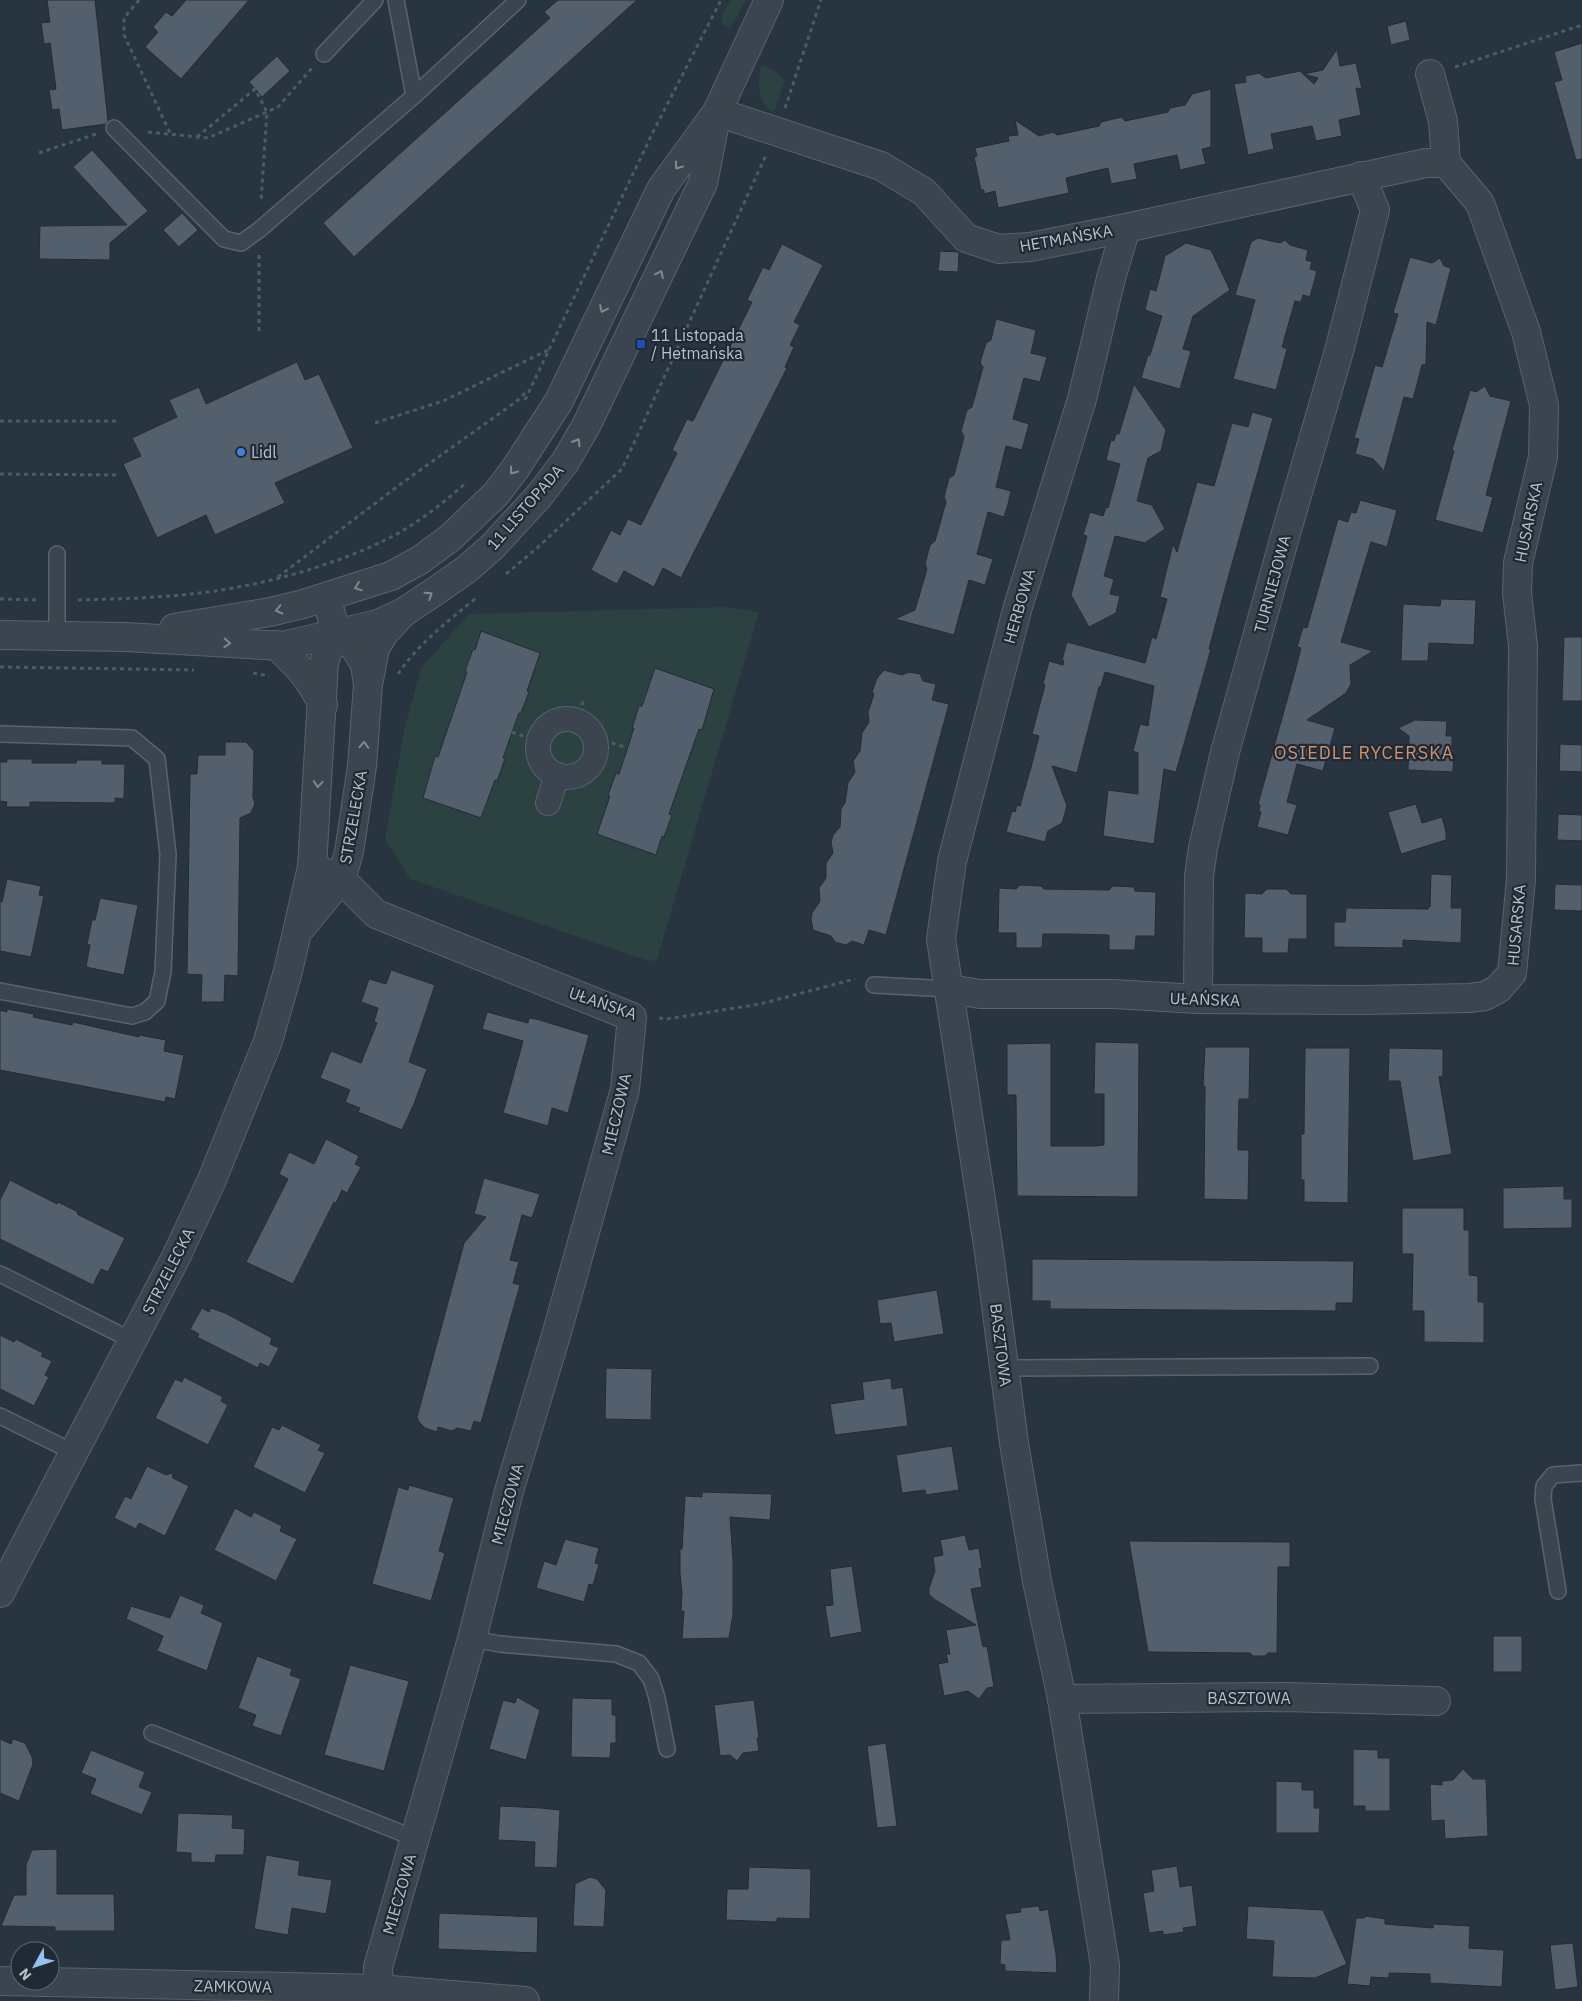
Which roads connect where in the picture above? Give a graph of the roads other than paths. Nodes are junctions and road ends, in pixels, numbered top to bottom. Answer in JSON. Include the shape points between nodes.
{"nodes":[{"id":1,"x":375,"y":0,"type":"edge"},
{"id":2,"x":396,"y":0,"type":"edge"},
{"id":3,"x":518,"y":0,"type":"edge"},
{"id":4,"x":769,"y":0,"type":"edge"},
{"id":5,"x":324,"y":54,"type":"road end"},
{"id":6,"x":1430,"y":74,"type":"road end"},
{"id":7,"x":414,"y":96,"type":"junction"},
{"id":8,"x":717,"y":112,"type":"junction"},
{"id":9,"x":114,"y":128,"type":"road end"},
{"id":10,"x":1446,"y":164,"type":"junction"},
{"id":11,"x":1361,"y":176,"type":"junction"},
{"id":12,"x":1126,"y":228,"type":"junction"},
{"id":13,"x":57,"y":554,"type":"dead end"},
{"id":14,"x":326,"y":598,"type":"junction"},
{"id":15,"x":404,"y":612,"type":"junction"},
{"id":16,"x":337,"y":634,"type":"junction"},
{"id":17,"x":0,"y":635,"type":"edge"},
{"id":18,"x":58,"y":636,"type":"junction"},
{"id":19,"x":126,"y":636,"type":"junction"},
{"id":20,"x":276,"y":646,"type":"junction"},
{"id":21,"x":368,"y":684,"type":"junction"},
{"id":22,"x":323,"y":705,"type":"junction"},
{"id":23,"x":0,"y":734,"type":"edge"},
{"id":24,"x":557,"y":775,"type":"junction"},
{"id":25,"x":548,"y":803,"type":"dead end"},
{"id":26,"x":312,"y":867,"type":"junction"},
{"id":27,"x":341,"y":879,"type":"junction"},
{"id":28,"x":296,"y":933,"type":"junction"},
{"id":29,"x":874,"y":985,"type":"dead end"},
{"id":30,"x":949,"y":989,"type":"junction"},
{"id":31,"x":1498,"y":989,"type":"joint"},
{"id":32,"x":0,"y":991,"type":"edge"},
{"id":33,"x":1198,"y":999,"type":"junction"},
{"id":34,"x":632,"y":1017,"type":"joint"},
{"id":35,"x":0,"y":1274,"type":"edge"},
{"id":36,"x":133,"y":1341,"type":"junction"},
{"id":37,"x":1370,"y":1366,"type":"dead end"},
{"id":38,"x":1004,"y":1368,"type":"junction"},
{"id":39,"x":0,"y":1416,"type":"edge"},
{"id":40,"x":73,"y":1452,"type":"junction"},
{"id":41,"x":1582,"y":1472,"type":"edge"},
{"id":42,"x":4,"y":1577,"type":"edge"},
{"id":43,"x":1558,"y":1591,"type":"dead end"},
{"id":44,"x":472,"y":1639,"type":"junction"},
{"id":45,"x":1062,"y":1699,"type":"junction"},
{"id":46,"x":1436,"y":1701,"type":"dead end"},
{"id":47,"x":152,"y":1732,"type":"dead end"},
{"id":48,"x":667,"y":1749,"type":"dead end"},
{"id":49,"x":414,"y":1838,"type":"junction"},
{"id":50,"x":0,"y":1981,"type":"edge"},
{"id":51,"x":379,"y":1990,"type":"junction"},
{"id":52,"x":525,"y":2001,"type":"edge"},
{"id":53,"x":1104,"y":2001,"type":"edge"}],
"edges":[{"from":1,"to":5,"type":"lane"},
{"from":2,"to":7,"type":"lane"},
{"from":3,"to":7,"type":"lane"},
{"from":4,"to":8,"type":"street","name":"11 LISTOPADA"},
{"from":6,"to":10,"type":"street","via":[[1443,122]]},
{"from":7,"to":9,"type":"lane","via":[[259,230],[240,242],[224,239]]},
{"from":8,"to":12,"type":"street","name":"HETMAŃSKA","via":[[881,166],[924,192],[966,238],[999,249],[1030,247]]},
{"from":8,"to":14,"type":"street","name":"11 LISTOPADA","one_way":true,"via":[[661,189],[559,401],[496,494],[450,538],[420,560],[391,576]]},
{"from":15,"to":8,"type":"street","name":"11 LISTOPADA","one_way":true,"via":[[467,569],[492,547],[540,496],[565,462],[610,379],[703,183]]},
{"from":10,"to":11,"type":"street","name":"HETMAŃSKA","via":[[1426,163]]},
{"from":10,"to":31,"type":"street","name":"HUSARSKA","via":[[1480,203],[1526,332],[1544,405],[1542,457],[1518,563],[1517,593],[1523,646],[1520,879],[1512,973]]},
{"from":11,"to":12,"type":"street","name":"HETMAŃSKA"},
{"from":11,"to":33,"type":"street","name":"TURNIEJOWA","via":[[1375,210],[1339,351],[1226,752],[1203,848],[1199,876]]},
{"from":12,"to":30,"type":"street","name":"HERBOWA","via":[[1110,278],[1082,399],[1017,610],[952,861],[941,939]]},
{"from":13,"to":18,"type":"lane"},
{"from":14,"to":16,"type":"street"},
{"from":14,"to":19,"type":"street","name":"11 LISTOPADA","one_way":true,"via":[[270,612]]},
{"from":15,"to":16,"type":"street","name":"11 LISTOPADA","via":[[378,624]]},
{"from":15,"to":21,"type":"street","name":"STRZELECKA","via":[[375,648]]},
{"from":16,"to":20,"type":"street","name":"11 LISTOPADA"},
{"from":16,"to":21,"type":"street","name":"STRZELECKA","via":[[361,656]]},
{"from":16,"to":22,"type":"street","name":"STRZELECKA","via":[[331,641],[324,663]]},
{"from":17,"to":18,"type":"street","name":"11 LISTOPADA"},
{"from":18,"to":19,"type":"street","name":"11 LISTOPADA"},
{"from":19,"to":20,"type":"street","name":"11 LISTOPADA","one_way":true},
{"from":20,"to":22,"type":"street","name":"STRZELECKA","via":[[312,682]]},
{"from":27,"to":21,"type":"street","name":"STRZELECKA","one_way":true,"via":[[349,852],[362,766]]},
{"from":22,"to":26,"type":"street","name":"STRZELECKA","one_way":true},
{"from":23,"to":32,"type":"lane","via":[[132,738],[157,759],[168,854],[163,972],[158,1001],[145,1012],[132,1016]]},
{"from":24,"to":24,"type":"street","via":[[543,764],[538,742],[545,729],[555,721],[567,719],[580,710],[595,740],[591,764],[570,776]]},
{"from":24,"to":25,"type":"street"},
{"from":26,"to":27,"type":"street","name":"UŁAŃSKA"},
{"from":26,"to":28,"type":"street","name":"STRZELECKA"},
{"from":27,"to":28,"type":"street","name":"STRZELECKA"},
{"from":27,"to":34,"type":"street","name":"UŁAŃSKA","via":[[376,914]]},
{"from":28,"to":36,"type":"street","name":"STRZELECKA","via":[[268,1041],[211,1182]]},
{"from":29,"to":30,"type":"lane","name":"UŁAŃSKA"},
{"from":30,"to":33,"type":"street","name":"UŁAŃSKA","via":[[980,994],[1113,994]]},
{"from":30,"to":38,"type":"street","name":"BASZTOWA"},
{"from":31,"to":33,"type":"street","name":"UŁAŃSKA","via":[[1485,996],[1469,998]]},
{"from":34,"to":44,"type":"street","name":"MIECZOWA","via":[[625,1089],[510,1491]]},
{"from":35,"to":36,"type":"lane"},
{"from":36,"to":40,"type":"street","name":"STRZELECKA"},
{"from":37,"to":38,"type":"lane"},
{"from":38,"to":45,"type":"street","name":"BASZTOWA","via":[[1038,1581]]},
{"from":39,"to":40,"type":"lane"},
{"from":40,"to":42,"type":"street","name":"STRZELECKA"},
{"from":41,"to":43,"type":"lane","via":[[1553,1475],[1544,1486],[1543,1499]]},
{"from":44,"to":48,"type":"lane","via":[[616,1654],[639,1664],[651,1679]]},
{"from":44,"to":49,"type":"street","name":"MIECZOWA"},
{"from":45,"to":46,"type":"street","name":"BASZTOWA","via":[[1284,1697]]},
{"from":45,"to":53,"type":"street","name":"BASZTOWA","via":[[1105,1965]]},
{"from":47,"to":49,"type":"lane"},
{"from":49,"to":51,"type":"street","name":"MIECZOWA","via":[[378,1967]]},
{"from":50,"to":51,"type":"street","name":"ZAMKOWA"},
{"from":51,"to":52,"type":"street","name":"ZAMKOWA"}]}
